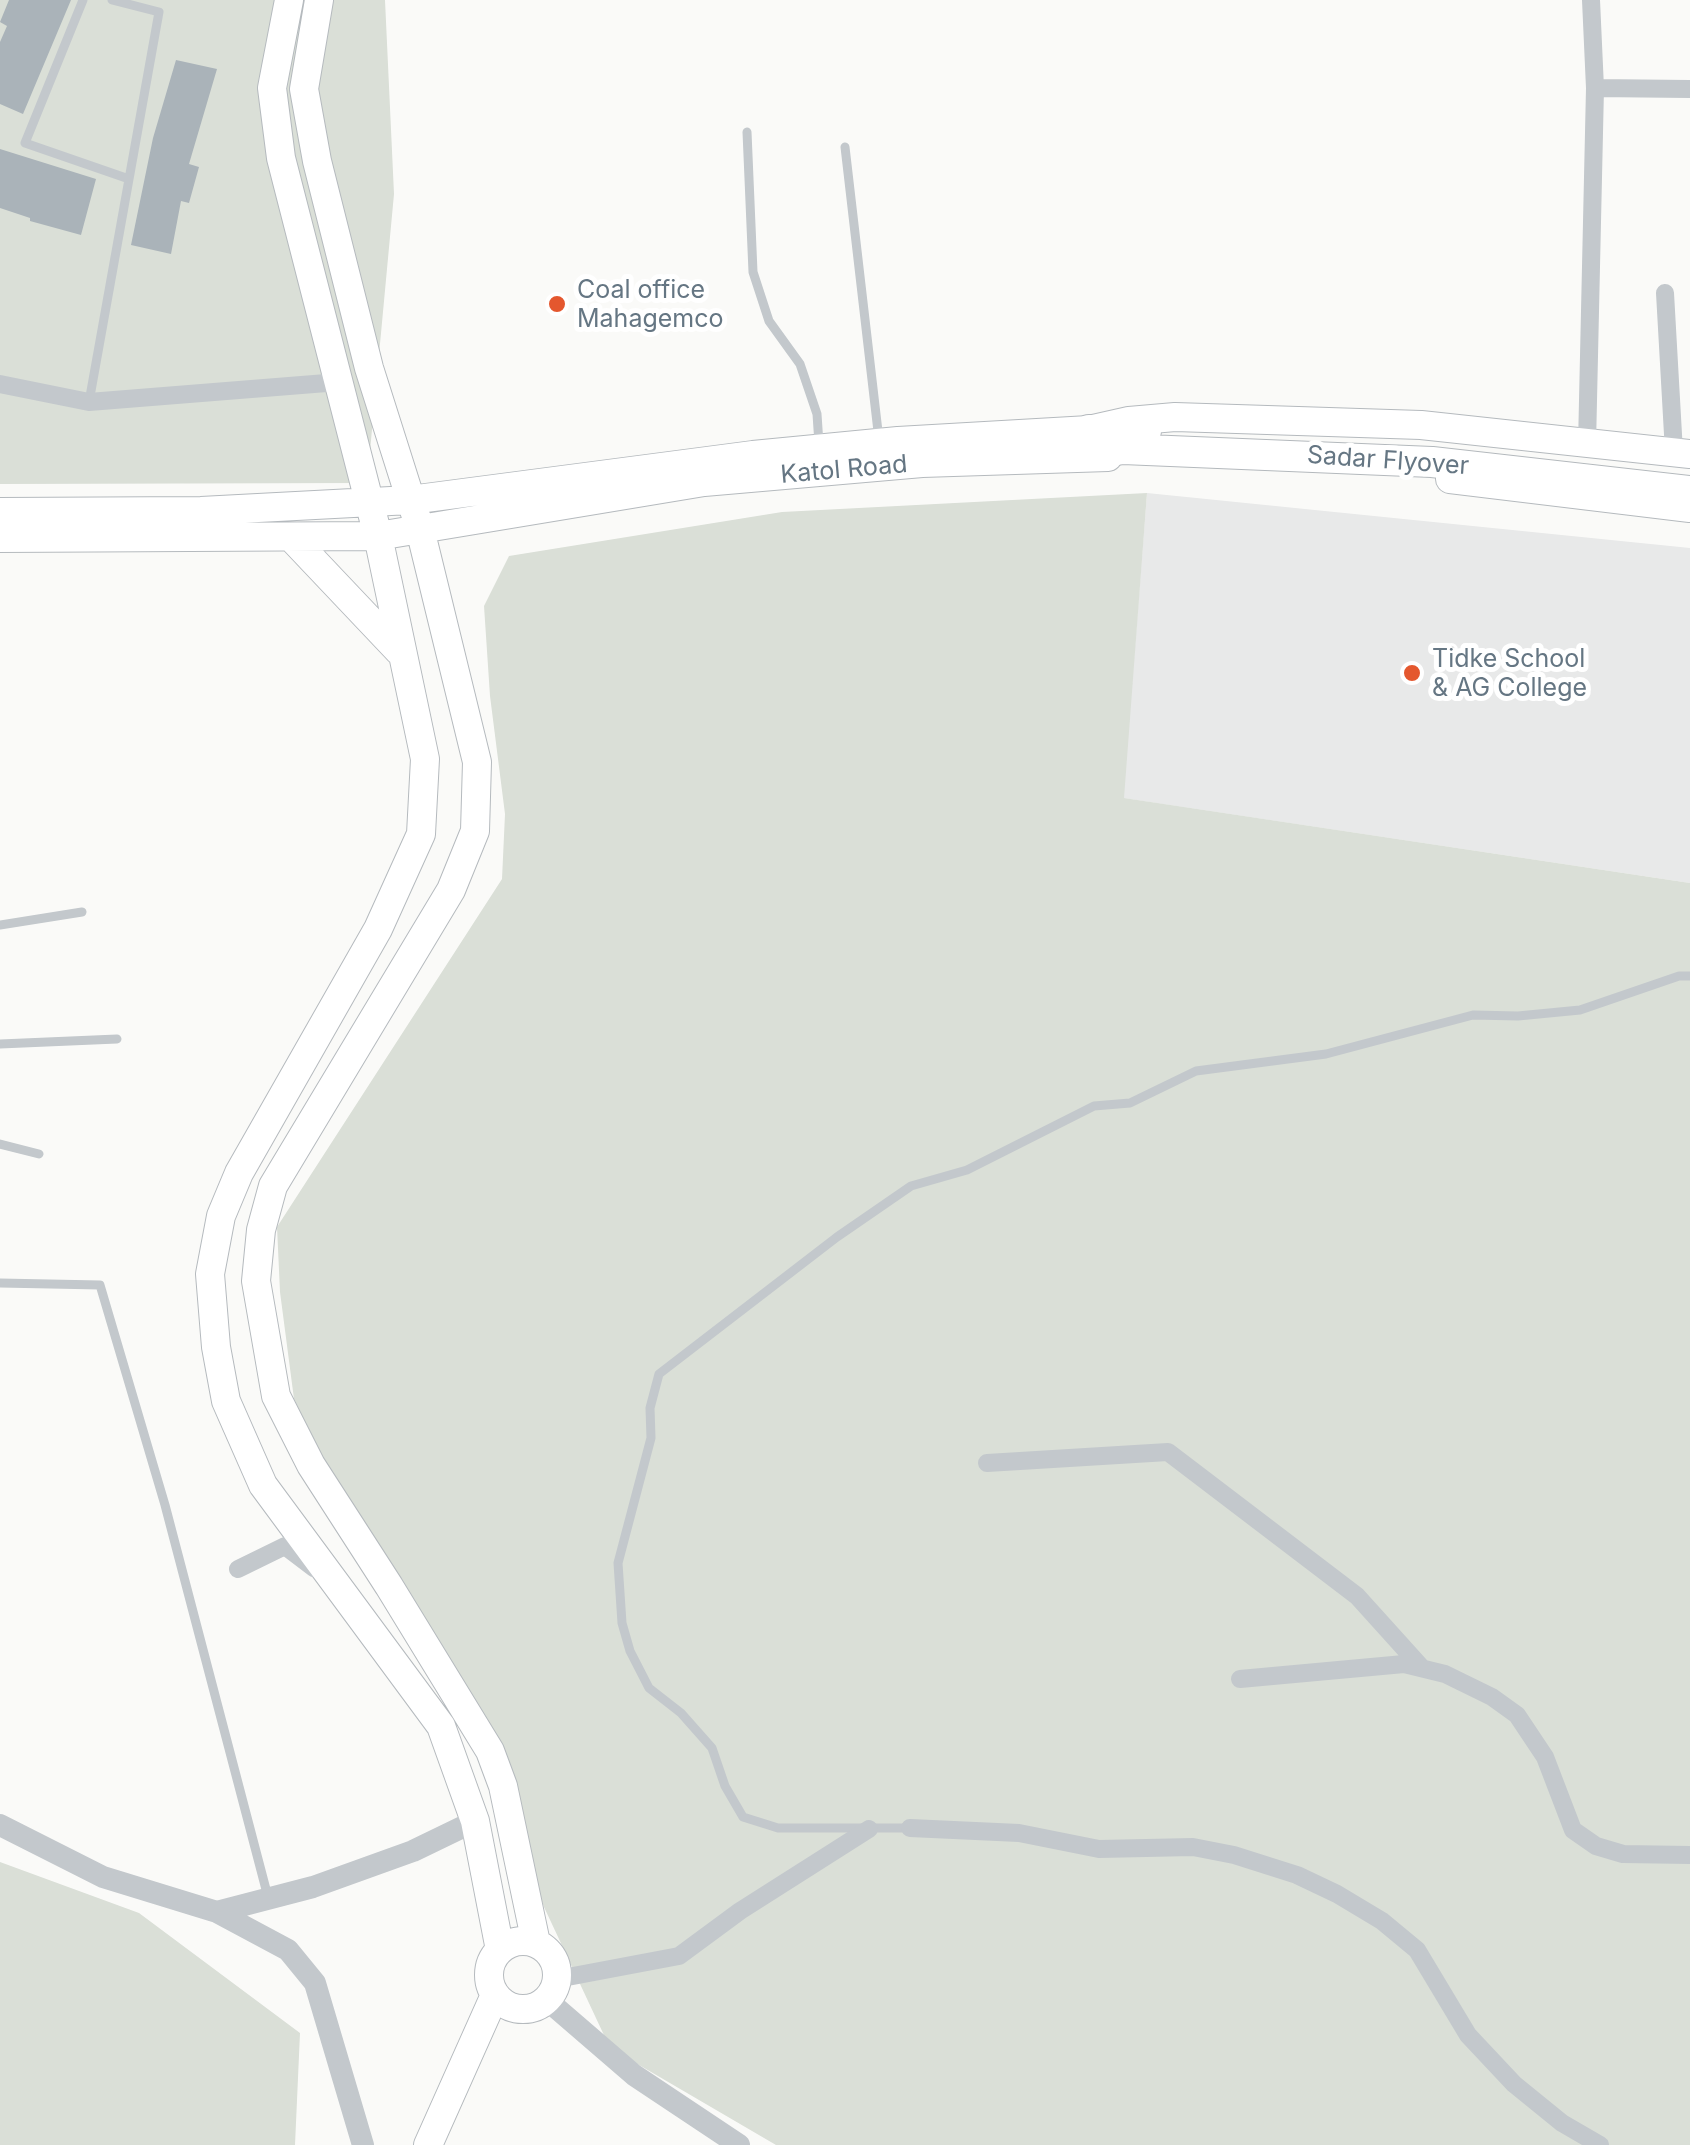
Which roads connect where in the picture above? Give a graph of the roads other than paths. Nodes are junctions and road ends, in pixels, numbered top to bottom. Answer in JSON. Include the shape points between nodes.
{"nodes":[{"id":1,"x":84,"y":0,"type":"edge"},
{"id":2,"x":112,"y":0,"type":"edge"},
{"id":3,"x":289,"y":0,"type":"edge"},
{"id":4,"x":319,"y":0,"type":"edge"},
{"id":5,"x":1591,"y":0,"type":"edge"},
{"id":6,"x":1595,"y":88,"type":"junction"},
{"id":7,"x":1690,"y":88,"type":"edge"},
{"id":8,"x":747,"y":132,"type":"dead end"},
{"id":9,"x":846,"y":146,"type":"dead end"},
{"id":10,"x":129,"y":178,"type":"junction"},
{"id":11,"x":1665,"y":293,"type":"dead end"},
{"id":12,"x":338,"y":382,"type":"junction"},
{"id":13,"x":0,"y":384,"type":"edge"},
{"id":14,"x":88,"y":402,"type":"junction"},
{"id":15,"x":1176,"y":441,"type":"junction"},
{"id":16,"x":880,"y":442,"type":"junction"},
{"id":17,"x":1087,"y":443,"type":"junction"},
{"id":18,"x":1587,"y":445,"type":"junction"},
{"id":19,"x":819,"y":448,"type":"junction"},
{"id":20,"x":1682,"y":453,"type":"edge"},
{"id":21,"x":1690,"y":479,"type":"edge"},
{"id":22,"x":1690,"y":491,"type":"edge"},
{"id":23,"x":410,"y":500,"type":"junction"},
{"id":24,"x":367,"y":502,"type":"junction"},
{"id":25,"x":1690,"y":508,"type":"edge"},
{"id":26,"x":0,"y":512,"type":"edge"},
{"id":27,"x":420,"y":529,"type":"junction"},
{"id":28,"x":378,"y":536,"type":"junction"},
{"id":29,"x":291,"y":537,"type":"junction"},
{"id":30,"x":0,"y":538,"type":"edge"},
{"id":31,"x":403,"y":656,"type":"junction"},
{"id":32,"x":82,"y":912,"type":"dead end"},
{"id":33,"x":0,"y":925,"type":"edge"},
{"id":34,"x":1690,"y":976,"type":"edge"},
{"id":35,"x":117,"y":1039,"type":"dead end"},
{"id":36,"x":0,"y":1044,"type":"edge"},
{"id":37,"x":0,"y":1144,"type":"edge"},
{"id":38,"x":39,"y":1154,"type":"dead end"},
{"id":39,"x":0,"y":1283,"type":"edge"},
{"id":40,"x":987,"y":1462,"type":"dead end"},
{"id":41,"x":238,"y":1569,"type":"dead end"},
{"id":42,"x":335,"y":1584,"type":"junction"},
{"id":43,"x":1422,"y":1668,"type":"junction"},
{"id":44,"x":1240,"y":1679,"type":"dead end"},
{"id":45,"x":475,"y":1821,"type":"junction"},
{"id":46,"x":0,"y":1825,"type":"edge"},
{"id":47,"x":910,"y":1828,"type":"joint"},
{"id":48,"x":869,"y":1829,"type":"junction"},
{"id":49,"x":1690,"y":1854,"type":"edge"},
{"id":50,"x":268,"y":1897,"type":"junction"},
{"id":51,"x":217,"y":1912,"type":"junction"},
{"id":52,"x":536,"y":1943,"type":"junction"},
{"id":53,"x":500,"y":1950,"type":"junction"},
{"id":54,"x":552,"y":1989,"type":"junction"},
{"id":55,"x":495,"y":1995,"type":"junction"},
{"id":56,"x":363,"y":2145,"type":"edge"},
{"id":57,"x":428,"y":2145,"type":"edge"},
{"id":58,"x":738,"y":2145,"type":"edge"},
{"id":59,"x":1600,"y":2145,"type":"edge"}],
"edges":[{"from":1,"to":10,"type":"lane","via":[[25,143]]},
{"from":2,"to":10,"type":"lane","via":[[159,12]]},
{"from":3,"to":12,"type":"main road","via":[[272,88],[281,158]]},
{"from":4,"to":23,"type":"main road","via":[[304,89],[317,162]]},
{"from":5,"to":6,"type":"street"},
{"from":6,"to":7,"type":"street"},
{"from":6,"to":18,"type":"street"},
{"from":8,"to":19,"type":"lane","via":[[753,272],[769,320],[800,364],[817,414]]},
{"from":9,"to":16,"type":"lane"},
{"from":10,"to":14,"type":"lane"},
{"from":11,"to":20,"type":"street"},
{"from":12,"to":14,"type":"street"},
{"from":12,"to":24,"type":"main road"},
{"from":13,"to":14,"type":"street"},
{"from":15,"to":17,"type":"highway","name":"Sadar Flyover","via":[[1123,449]]},
{"from":15,"to":21,"type":"highway","name":"Sadar Flyover","via":[[1430,448]]},
{"from":15,"to":22,"type":"highway","name":"Sadar Flyover"},
{"from":16,"to":17,"type":"main road","name":"Katol Road"},
{"from":16,"to":19,"type":"main road","name":"Katol Road"},
{"from":17,"to":18,"type":"main road","name":"Katol Road","via":[[1128,420],[1175,416],[1422,425]]},
{"from":17,"to":25,"type":"main road","name":"Katol Road"},
{"from":17,"to":27,"type":"main road","name":"Katol Road","via":[[704,482]]},
{"from":18,"to":20,"type":"main road","name":"Katol Road"},
{"from":19,"to":23,"type":"main road","name":"Katol Road"},
{"from":23,"to":24,"type":"main road","name":"Katol Road"},
{"from":23,"to":27,"type":"main road"},
{"from":24,"to":26,"type":"main road","name":"Katol Road"},
{"from":24,"to":28,"type":"main road"},
{"from":27,"to":28,"type":"main road","name":"Katol Road"},
{"from":27,"to":52,"type":"main road","via":[[478,762],[475,831],[450,890],[273,1186],[256,1281],[276,1396],[310,1465],[490,1752]]},
{"from":28,"to":29,"type":"main road","name":"Katol Road"},
{"from":28,"to":31,"type":"main road"},
{"from":29,"to":30,"type":"main road","name":"Katol Road"},
{"from":29,"to":31,"type":"main road"},
{"from":31,"to":42,"type":"main road","via":[[425,759],[421,834],[378,929],[239,1172],[221,1216],[210,1274],[226,1401],[264,1485]]},
{"from":32,"to":33,"type":"lane"},
{"from":34,"to":48,"type":"lane","via":[[1580,1010],[1473,1015],[1326,1054],[1196,1070],[1130,1104],[1094,1106],[967,1170],[911,1186],[658,1374],[651,1438],[618,1563],[630,1650],[649,1688],[712,1748],[743,1817],[778,1828]]},
{"from":35,"to":36,"type":"lane"},
{"from":37,"to":38,"type":"lane"},
{"from":39,"to":50,"type":"lane","via":[[100,1285],[166,1505]]},
{"from":40,"to":43,"type":"street","via":[[1168,1452],[1357,1596]]},
{"from":41,"to":42,"type":"street","via":[[284,1546]]},
{"from":42,"to":45,"type":"main road","via":[[441,1726]]},
{"from":43,"to":44,"type":"street","via":[[1404,1664]]},
{"from":43,"to":49,"type":"street","via":[[1492,1697],[1517,1715],[1545,1757],[1574,1830],[1596,1846],[1624,1854]]},
{"from":45,"to":50,"type":"street","via":[[380,1863]]},
{"from":45,"to":53,"type":"main road"},
{"from":46,"to":51,"type":"street","via":[[103,1878]]},
{"from":47,"to":48,"type":"lane"},
{"from":47,"to":59,"type":"street","via":[[1019,1833],[1099,1848],[1193,1847],[1324,1888],[1417,1950],[1468,2036],[1562,2123]]},
{"from":48,"to":54,"type":"street","via":[[679,1956]]},
{"from":50,"to":51,"type":"street"},
{"from":51,"to":56,"type":"street","via":[[288,1950],[315,1984]]},
{"from":52,"to":53,"type":"main road","via":[[517,1941]]},
{"from":52,"to":54,"type":"main road","via":[[556,1964]]},
{"from":53,"to":55,"type":"main road","via":[[489,1980]]},
{"from":54,"to":55,"type":"main road","via":[[530,2008],[510,2006]]},
{"from":54,"to":58,"type":"street","via":[[634,2075]]},
{"from":55,"to":57,"type":"main road"}]}
